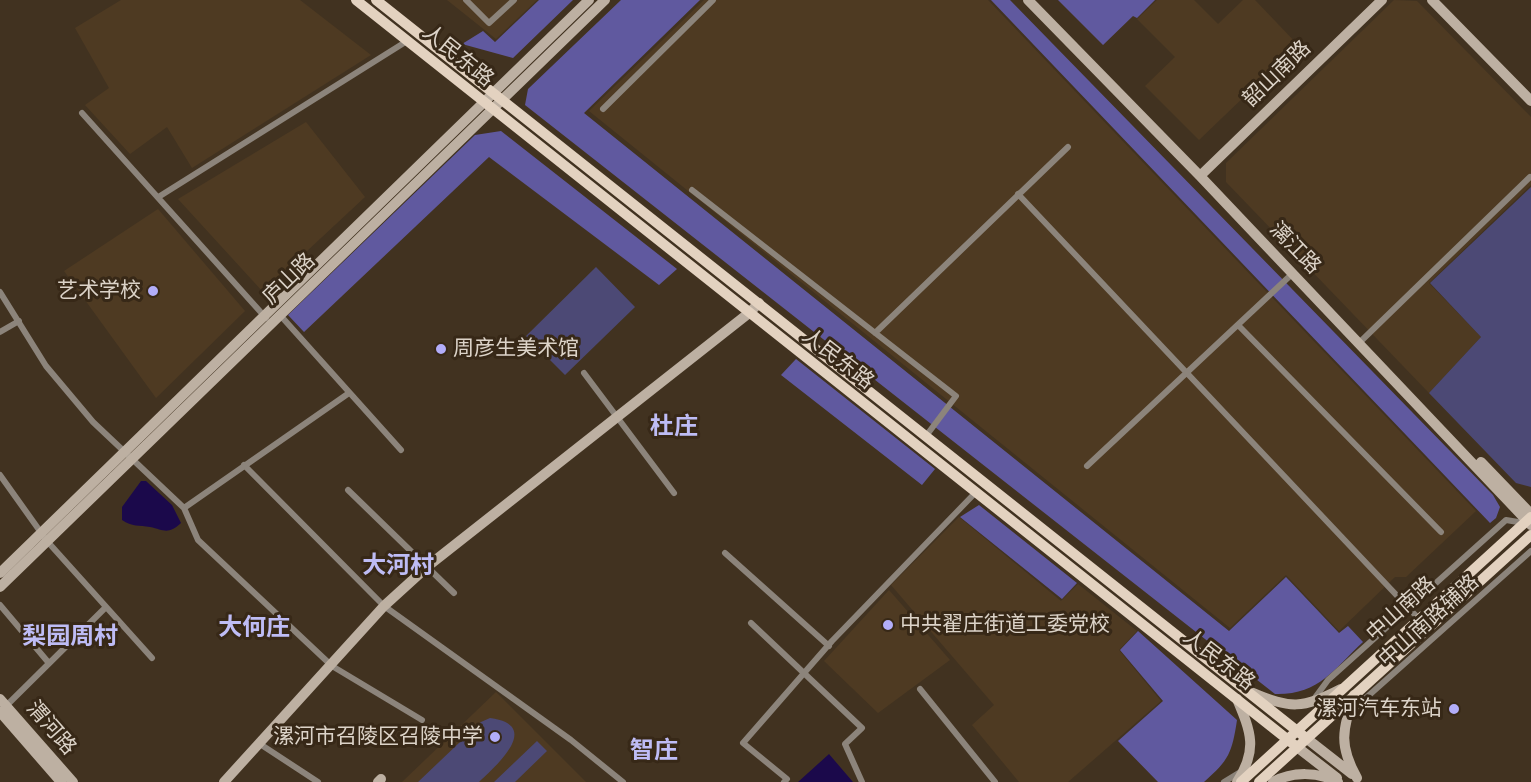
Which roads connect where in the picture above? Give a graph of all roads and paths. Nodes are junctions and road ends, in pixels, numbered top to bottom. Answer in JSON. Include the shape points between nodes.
{"nodes":[{"id":1,"x":356,"y":0,"type":"edge"},
{"id":2,"x":376,"y":0,"type":"edge"},
{"id":3,"x":466,"y":0,"type":"edge"},
{"id":4,"x":514,"y":0,"type":"edge"},
{"id":5,"x":589,"y":0,"type":"edge"},
{"id":6,"x":605,"y":0,"type":"edge"},
{"id":7,"x":713,"y":0,"type":"edge"},
{"id":8,"x":1028,"y":0,"type":"edge"},
{"id":9,"x":1038,"y":0,"type":"edge"},
{"id":10,"x":1382,"y":0,"type":"edge"},
{"id":11,"x":1432,"y":0,"type":"edge"},
{"id":12,"x":407,"y":41,"type":"junction"},
{"id":13,"x":497,"y":96,"type":"junction"},
{"id":14,"x":1531,"y":102,"type":"edge"},
{"id":15,"x":488,"y":106,"type":"junction"},
{"id":16,"x":603,"y":109,"type":"dead end"},
{"id":17,"x":82,"y":113,"type":"dead end"},
{"id":18,"x":1068,"y":147,"type":"dead end"},
{"id":19,"x":1202,"y":174,"type":"junction"},
{"id":20,"x":1530,"y":177,"type":"edge"},
{"id":21,"x":692,"y":190,"type":"dead end"},
{"id":22,"x":1018,"y":194,"type":"junction"},
{"id":23,"x":160,"y":196,"type":"junction"},
{"id":24,"x":1292,"y":274,"type":"junction"},
{"id":25,"x":0,"y":292,"type":"edge"},
{"id":26,"x":759,"y":303,"type":"junction"},
{"id":27,"x":749,"y":313,"type":"junction"},
{"id":28,"x":280,"y":315,"type":"junction"},
{"id":29,"x":268,"y":319,"type":"junction"},
{"id":30,"x":18,"y":321,"type":"junction"},
{"id":31,"x":1238,"y":325,"type":"junction"},
{"id":32,"x":0,"y":332,"type":"edge"},
{"id":33,"x":875,"y":333,"type":"junction"},
{"id":34,"x":1360,"y":341,"type":"junction"},
{"id":35,"x":1187,"y":372,"type":"junction"},
{"id":36,"x":584,"y":373,"type":"dead end"},
{"id":37,"x":349,"y":393,"type":"junction"},
{"id":38,"x":615,"y":417,"type":"junction"},
{"id":39,"x":926,"y":436,"type":"junction"},
{"id":40,"x":400,"y":450,"type":"dead end"},
{"id":41,"x":127,"y":456,"type":"junction"},
{"id":42,"x":244,"y":465,"type":"junction"},
{"id":43,"x":1087,"y":466,"type":"dead end"},
{"id":44,"x":0,"y":475,"type":"edge"},
{"id":45,"x":985,"y":483,"type":"junction"},
{"id":46,"x":348,"y":490,"type":"dead end"},
{"id":47,"x":674,"y":493,"type":"dead end"},
{"id":48,"x":975,"y":493,"type":"junction"},
{"id":49,"x":184,"y":508,"type":"junction"},
{"id":50,"x":1529,"y":520,"type":"edge"},
{"id":51,"x":1441,"y":532,"type":"dead end"},
{"id":52,"x":1531,"y":534,"type":"edge"},
{"id":53,"x":44,"y":537,"type":"junction"},
{"id":54,"x":1531,"y":550,"type":"edge"},
{"id":55,"x":725,"y":553,"type":"dead end"},
{"id":56,"x":428,"y":566,"type":"junction"},
{"id":57,"x":0,"y":573,"type":"edge"},
{"id":58,"x":0,"y":587,"type":"edge"},
{"id":59,"x":454,"y":593,"type":"dead end"},
{"id":60,"x":0,"y":604,"type":"edge"},
{"id":61,"x":384,"y":606,"type":"junction"},
{"id":62,"x":106,"y":607,"type":"junction"},
{"id":63,"x":1408,"y":607,"type":"junction"},
{"id":64,"x":1419,"y":619,"type":"junction"},
{"id":65,"x":751,"y":623,"type":"dead end"},
{"id":66,"x":1431,"y":632,"type":"junction"},
{"id":67,"x":829,"y":646,"type":"junction"},
{"id":68,"x":152,"y":658,"type":"dead end"},
{"id":69,"x":48,"y":662,"type":"junction"},
{"id":70,"x":332,"y":666,"type":"junction"},
{"id":71,"x":805,"y":672,"type":"junction"},
{"id":72,"x":1346,"y":686,"type":"junction"},
{"id":73,"x":920,"y":689,"type":"dead end"},
{"id":74,"x":1246,"y":690,"type":"junction"},
{"id":75,"x":1354,"y":694,"type":"junction"},
{"id":76,"x":1237,"y":699,"type":"junction"},
{"id":77,"x":1312,"y":702,"type":"junction"},
{"id":78,"x":2,"y":706,"type":"edge"},
{"id":79,"x":1348,"y":714,"type":"junction"},
{"id":80,"x":422,"y":720,"type":"dead end"},
{"id":81,"x":1296,"y":730,"type":"junction"},
{"id":82,"x":1287,"y":738,"type":"junction"},
{"id":83,"x":1306,"y":738,"type":"junction"},
{"id":84,"x":260,"y":744,"type":"junction"},
{"id":85,"x":1297,"y":747,"type":"junction"},
{"id":86,"x":1245,"y":770,"type":"junction"},
{"id":87,"x":1359,"y":780,"type":"edge"},
{"id":88,"x":61,"y":782,"type":"edge"},
{"id":89,"x":73,"y":782,"type":"edge"},
{"id":90,"x":224,"y":782,"type":"edge"},
{"id":91,"x":318,"y":782,"type":"edge"},
{"id":92,"x":623,"y":782,"type":"edge"},
{"id":93,"x":784,"y":782,"type":"edge"},
{"id":94,"x":862,"y":782,"type":"edge"},
{"id":95,"x":995,"y":782,"type":"edge"},
{"id":96,"x":1224,"y":782,"type":"edge"},
{"id":97,"x":1237,"y":782,"type":"edge"},
{"id":98,"x":1241,"y":782,"type":"edge"},
{"id":99,"x":1259,"y":782,"type":"edge"},
{"id":100,"x":1273,"y":782,"type":"edge"},
{"id":101,"x":1340,"y":782,"type":"edge"}],
"edges":[{"from":1,"to":12,"type":"main road","name":"人民东路"},
{"from":2,"to":13,"type":"main road","name":"人民东路"},
{"from":3,"to":4,"type":"street","via":[[489,23]]},
{"from":5,"to":13,"type":"street","name":"庐山路"},
{"from":6,"to":13,"type":"street","name":"庐山路"},
{"from":7,"to":16,"type":"street"},
{"from":8,"to":19,"type":"street","name":"漓江路"},
{"from":9,"to":19,"type":"street","name":"漓江路"},
{"from":10,"to":19,"type":"street","name":"韶山南路"},
{"from":11,"to":14,"type":"street"},
{"from":12,"to":15,"type":"main road","name":"人民东路"},
{"from":12,"to":23,"type":"street"},
{"from":13,"to":15,"type":"street","name":"庐山路"},
{"from":13,"to":26,"type":"main road","name":"人民东路"},
{"from":15,"to":27,"type":"main road","name":"人民东路"},
{"from":15,"to":28,"type":"street","name":"庐山路"},
{"from":15,"to":29,"type":"street","name":"庐山路"},
{"from":17,"to":23,"type":"street"},
{"from":18,"to":22,"type":"street"},
{"from":19,"to":24,"type":"street","name":"漓江路"},
{"from":19,"to":34,"type":"street","name":"漓江路"},
{"from":20,"to":34,"type":"street"},
{"from":21,"to":33,"type":"street"},
{"from":22,"to":33,"type":"street"},
{"from":22,"to":35,"type":"street"},
{"from":23,"to":29,"type":"street"},
{"from":24,"to":31,"type":"street"},
{"from":24,"to":34,"type":"street","name":"漓江路"},
{"from":25,"to":30,"type":"street"},
{"from":26,"to":27,"type":"street"},
{"from":26,"to":39,"type":"main road","name":"人民东路"},
{"from":27,"to":38,"type":"street"},
{"from":27,"to":48,"type":"main road","name":"人民东路"},
{"from":28,"to":29,"type":"street","name":"庐山路"},
{"from":28,"to":37,"type":"street"},
{"from":29,"to":41,"type":"street","name":"庐山路"},
{"from":30,"to":32,"type":"street"},
{"from":30,"to":41,"type":"street","via":[[46,366]]},
{"from":31,"to":35,"type":"street"},
{"from":31,"to":51,"type":"street"},
{"from":33,"to":39,"type":"street","via":[[956,396]]},
{"from":34,"to":50,"type":"street","name":"漓江路"},
{"from":35,"to":43,"type":"street"},
{"from":35,"to":63,"type":"street"},
{"from":36,"to":38,"type":"street"},
{"from":37,"to":40,"type":"street"},
{"from":37,"to":42,"type":"street"},
{"from":38,"to":47,"type":"street"},
{"from":38,"to":56,"type":"street"},
{"from":39,"to":45,"type":"main road","name":"人民东路"},
{"from":41,"to":49,"type":"street"},
{"from":41,"to":53,"type":"street","name":"庐山路"},
{"from":42,"to":49,"type":"street"},
{"from":42,"to":61,"type":"street"},
{"from":44,"to":53,"type":"street"},
{"from":45,"to":48,"type":"street"},
{"from":45,"to":74,"type":"main road","name":"人民东路"},
{"from":46,"to":56,"type":"street"},
{"from":48,"to":67,"type":"street"},
{"from":48,"to":76,"type":"main road","name":"人民东路"},
{"from":49,"to":70,"type":"street","via":[[198,540]]},
{"from":50,"to":63,"type":"street","name":"中山南路辅路","via":[[1506,520]]},
{"from":50,"to":64,"type":"main road","name":"中山南路"},
{"from":52,"to":66,"type":"main road","name":"中山南路"},
{"from":53,"to":57,"type":"street","name":"庐山路"},
{"from":53,"to":58,"type":"street","name":"庐山路"},
{"from":53,"to":62,"type":"street"},
{"from":54,"to":66,"type":"street","name":"中山南路辅路"},
{"from":55,"to":67,"type":"street"},
{"from":56,"to":59,"type":"street"},
{"from":56,"to":61,"type":"street"},
{"from":60,"to":69,"type":"street"},
{"from":61,"to":70,"type":"street"},
{"from":61,"to":92,"type":"street"},
{"from":62,"to":68,"type":"street"},
{"from":62,"to":69,"type":"street"},
{"from":63,"to":64,"type":"street"},
{"from":63,"to":77,"type":"street","name":"中山南路辅路","via":[[1328,680]]},
{"from":64,"to":66,"type":"main road"},
{"from":64,"to":72,"type":"main road","name":"中山南路"},
{"from":65,"to":71,"type":"street"},
{"from":66,"to":75,"type":"main road","name":"中山南路"},
{"from":66,"to":79,"type":"street","name":"中山南路辅路"},
{"from":67,"to":71,"type":"street"},
{"from":69,"to":78,"type":"street"},
{"from":70,"to":80,"type":"street"},
{"from":70,"to":84,"type":"street"},
{"from":71,"to":93,"type":"street","via":[[743,743],[787,779]]},
{"from":71,"to":94,"type":"street","via":[[862,728],[845,744]]},
{"from":72,"to":77,"type":"street"},
{"from":72,"to":81,"type":"main road","name":"中山南路"},
{"from":73,"to":95,"type":"street"},
{"from":74,"to":77,"type":"street","via":[[1277,704]]},
{"from":74,"to":81,"type":"main road","name":"人民东路"},
{"from":75,"to":79,"type":"street"},
{"from":75,"to":83,"type":"main road","name":"中山南路"},
{"from":76,"to":82,"type":"main road","name":"人民东路"},
{"from":76,"to":86,"type":"street","via":[[1251,730],[1252,746]]},
{"from":78,"to":88,"type":"street","name":"渭河路"},
{"from":78,"to":89,"type":"street","name":"渭河路"},
{"from":79,"to":87,"type":"street","via":[[1343,747]]},
{"from":81,"to":82,"type":"main road","name":"中山南路"},
{"from":81,"to":83,"type":"main road","name":"人民东路"},
{"from":82,"to":85,"type":"main road","name":"人民东路"},
{"from":82,"to":98,"type":"main road","name":"中山南路"},
{"from":83,"to":85,"type":"main road","name":"中山南路"},
{"from":83,"to":87,"type":"street"},
{"from":84,"to":90,"type":"street"},
{"from":84,"to":91,"type":"street"},
{"from":85,"to":99,"type":"main road","name":"中山南路"},
{"from":85,"to":101,"type":"street"},
{"from":86,"to":96,"type":"street"},
{"from":86,"to":97,"type":"street"},
{"from":100,"to":101,"type":"street","via":[[1298,774]]}]}
